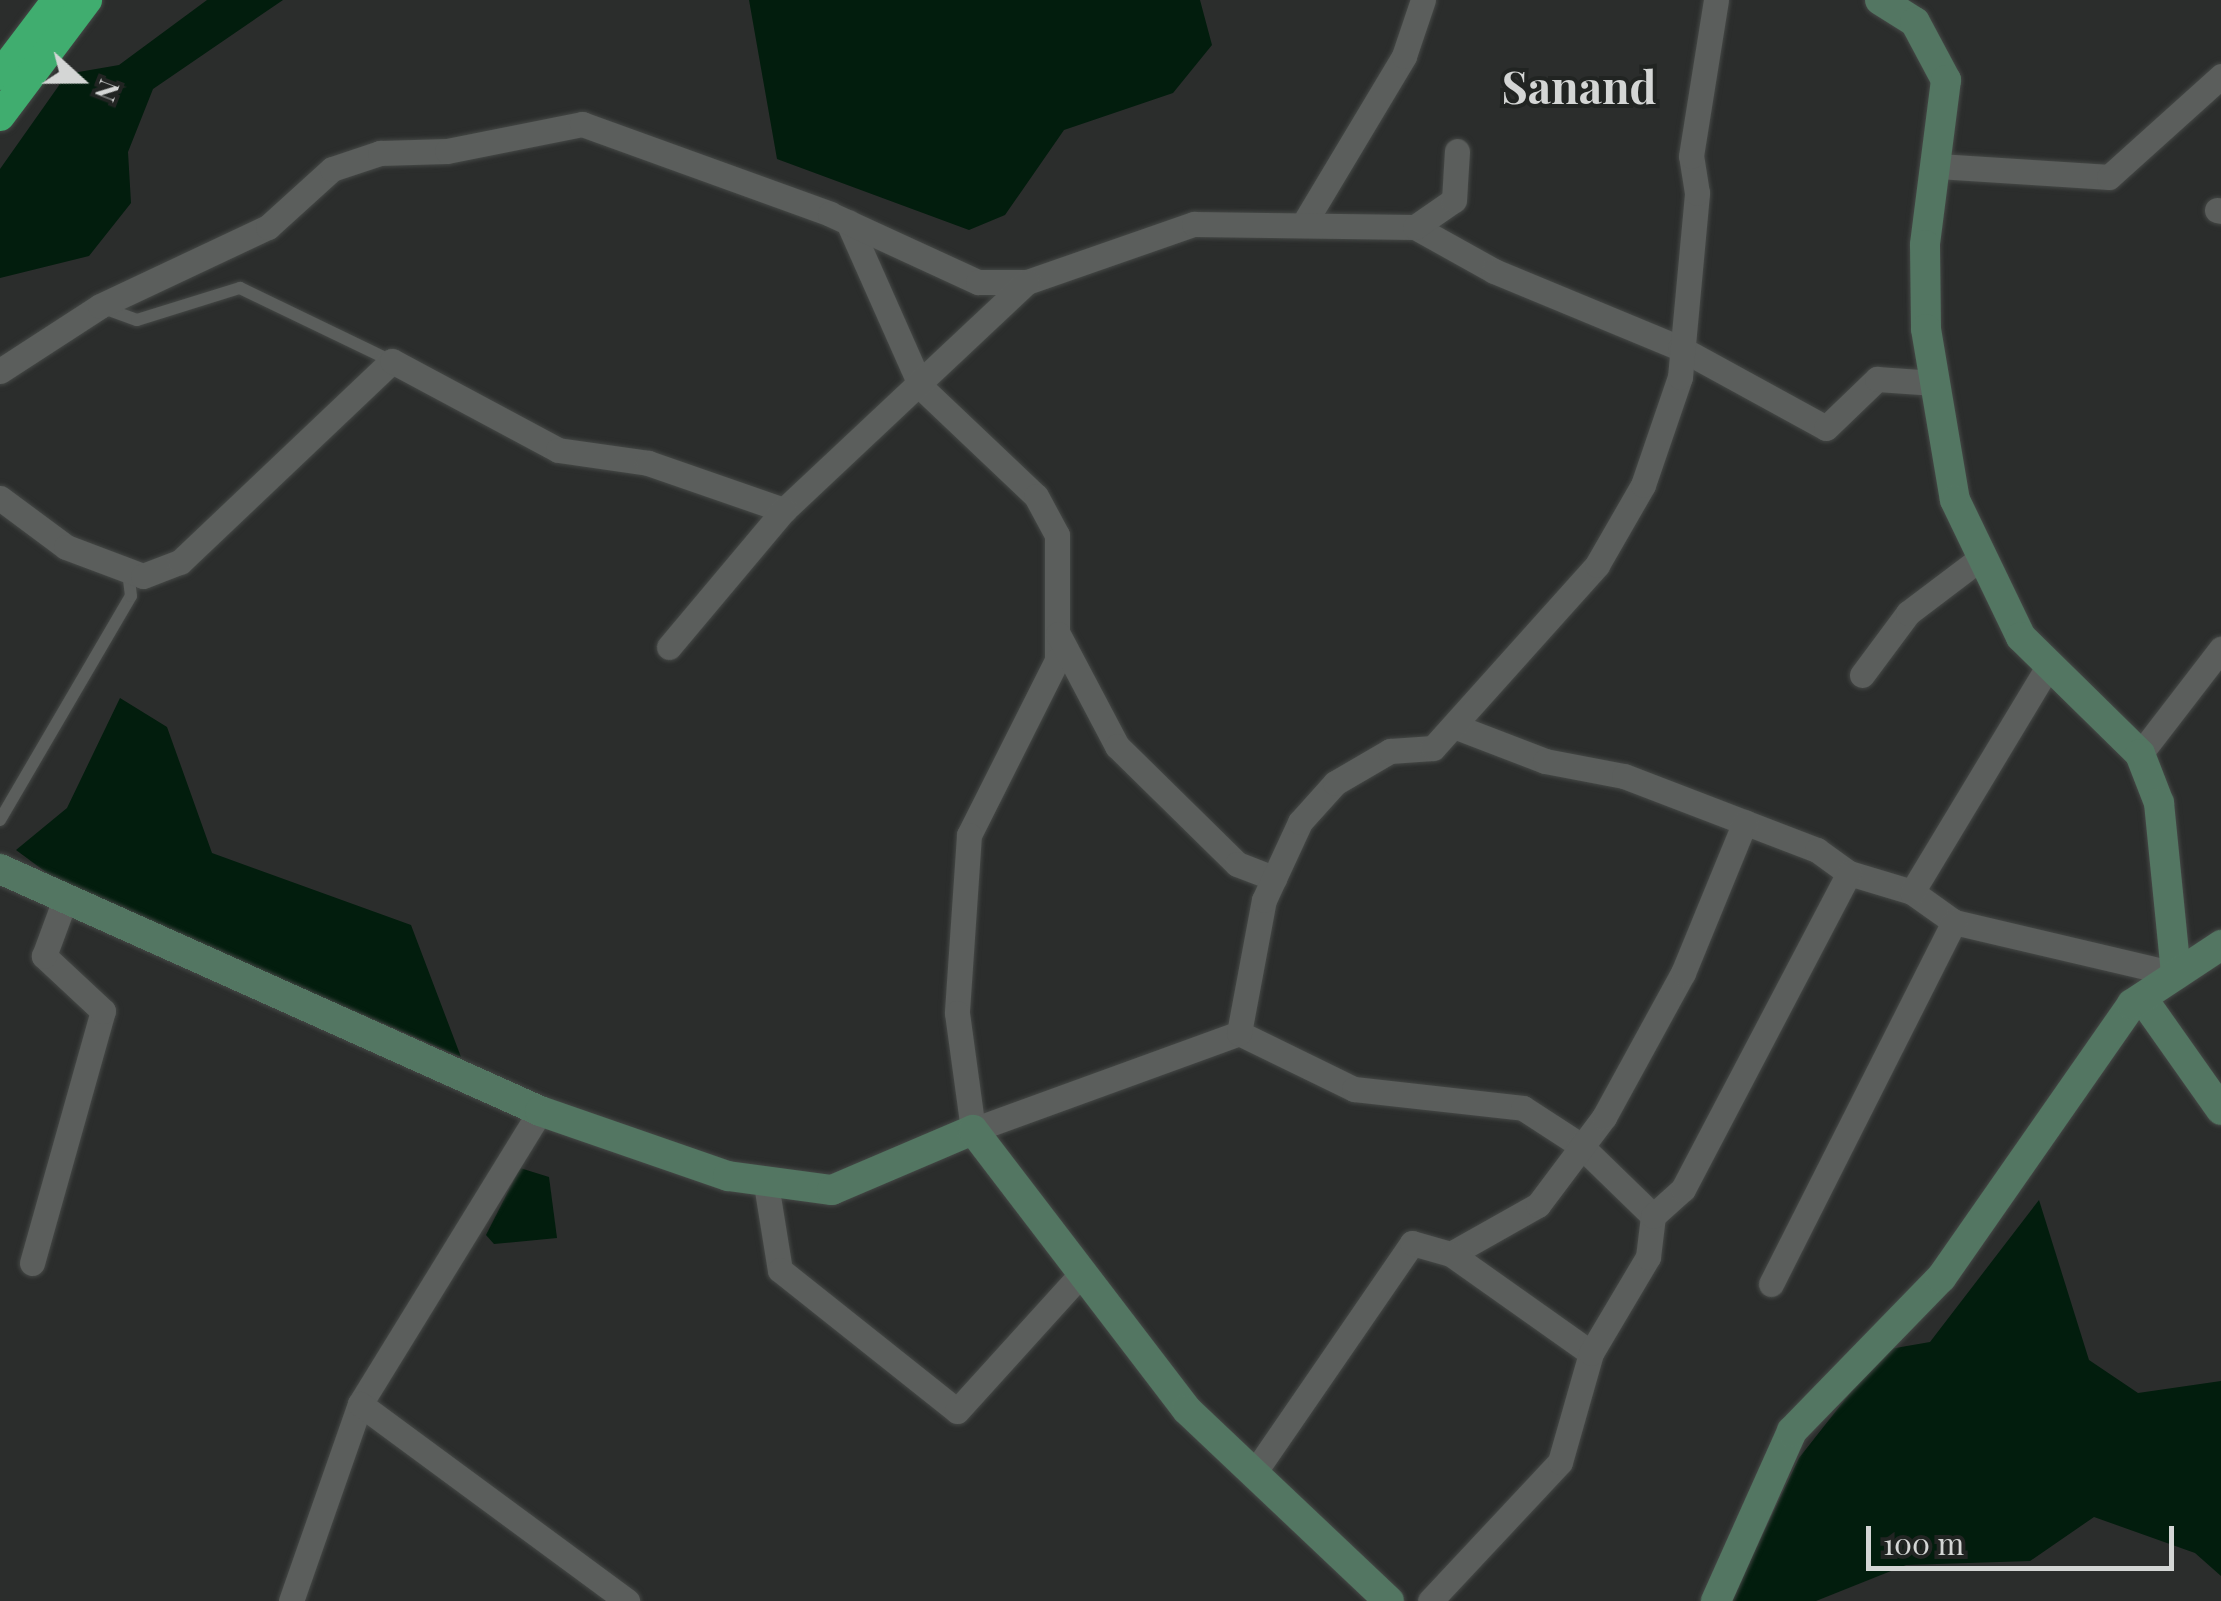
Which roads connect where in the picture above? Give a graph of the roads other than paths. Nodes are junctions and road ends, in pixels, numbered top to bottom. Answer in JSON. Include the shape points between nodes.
{"nodes":[{"id":1,"x":58,"y":0,"type":"edge"},
{"id":2,"x":87,"y":0,"type":"edge"},
{"id":3,"x":1423,"y":0,"type":"edge"},
{"id":4,"x":1716,"y":0,"type":"edge"},
{"id":5,"x":1880,"y":0,"type":"edge"},
{"id":6,"x":2221,"y":76,"type":"edge"},
{"id":7,"x":7,"y":82,"type":"edge"},
{"id":8,"x":0,"y":116,"type":"edge"},
{"id":9,"x":1457,"y":151,"type":"dead end"},
{"id":10,"x":1939,"y":166,"type":"junction"},
{"id":11,"x":848,"y":222,"type":"junction"},
{"id":12,"x":1302,"y":226,"type":"junction"},
{"id":13,"x":1415,"y":228,"type":"junction"},
{"id":14,"x":1027,"y":282,"type":"junction"},
{"id":15,"x":100,"y":306,"type":"junction"},
{"id":16,"x":1680,"y":348,"type":"junction"},
{"id":17,"x":392,"y":361,"type":"junction"},
{"id":18,"x":0,"y":371,"type":"edge"},
{"id":19,"x":1935,"y":383,"type":"junction"},
{"id":20,"x":920,"y":387,"type":"junction"},
{"id":21,"x":0,"y":498,"type":"edge"},
{"id":22,"x":784,"y":510,"type":"junction"},
{"id":23,"x":1982,"y":557,"type":"junction"},
{"id":24,"x":128,"y":571,"type":"junction"},
{"id":25,"x":1058,"y":634,"type":"junction"},
{"id":26,"x":669,"y":648,"type":"dead end"},
{"id":27,"x":2221,"y":650,"type":"edge"},
{"id":28,"x":2049,"y":665,"type":"junction"},
{"id":29,"x":1862,"y":675,"type":"dead end"},
{"id":30,"x":1454,"y":726,"type":"junction"},
{"id":31,"x":2140,"y":754,"type":"junction"},
{"id":32,"x":0,"y":820,"type":"edge"},
{"id":33,"x":1745,"y":822,"type":"junction"},
{"id":34,"x":0,"y":869,"type":"edge"},
{"id":35,"x":1849,"y":873,"type":"junction"},
{"id":36,"x":1274,"y":878,"type":"junction"},
{"id":37,"x":1912,"y":892,"type":"junction"},
{"id":38,"x":64,"y":902,"type":"junction"},
{"id":39,"x":1954,"y":922,"type":"junction"},
{"id":40,"x":2221,"y":944,"type":"edge"},
{"id":41,"x":2176,"y":974,"type":"junction"},
{"id":42,"x":2142,"y":998,"type":"junction"},
{"id":43,"x":1239,"y":1033,"type":"junction"},
{"id":44,"x":540,"y":1110,"type":"junction"},
{"id":45,"x":2221,"y":1110,"type":"edge"},
{"id":46,"x":973,"y":1130,"type":"junction"},
{"id":47,"x":1580,"y":1145,"type":"junction"},
{"id":48,"x":766,"y":1184,"type":"junction"},
{"id":49,"x":1653,"y":1216,"type":"junction"},
{"id":50,"x":1451,"y":1254,"type":"junction"},
{"id":51,"x":32,"y":1263,"type":"dead end"},
{"id":52,"x":1082,"y":1273,"type":"junction"},
{"id":53,"x":1770,"y":1284,"type":"dead end"},
{"id":54,"x":1591,"y":1352,"type":"junction"},
{"id":55,"x":360,"y":1404,"type":"junction"},
{"id":56,"x":1254,"y":1474,"type":"junction"},
{"id":57,"x":291,"y":1601,"type":"edge"},
{"id":58,"x":627,"y":1601,"type":"edge"},
{"id":59,"x":1388,"y":1601,"type":"edge"},
{"id":60,"x":1430,"y":1601,"type":"edge"},
{"id":61,"x":1716,"y":1601,"type":"edge"}],
"edges":[{"from":1,"to":7,"type":"highway"},
{"from":2,"to":7,"type":"highway"},
{"from":3,"to":12,"type":"street","via":[[1404,56]]},
{"from":4,"to":16,"type":"street","via":[[1690,156],[1697,193]]},
{"from":5,"to":10,"type":"street","via":[[1915,22],[1946,80]]},
{"from":6,"to":10,"type":"street","via":[[2109,177]]},
{"from":7,"to":8,"type":"highway"},
{"from":9,"to":13,"type":"street","via":[[1454,200]]},
{"from":10,"to":19,"type":"street","via":[[1925,245]]},
{"from":11,"to":14,"type":"street","via":[[978,282]]},
{"from":11,"to":15,"type":"street","via":[[582,124],[332,169],[268,227]]},
{"from":11,"to":20,"type":"street"},
{"from":12,"to":13,"type":"street"},
{"from":12,"to":14,"type":"street","via":[[1194,224]]},
{"from":13,"to":16,"type":"street","via":[[1494,272]]},
{"from":14,"to":20,"type":"street"},
{"from":15,"to":17,"type":"lane","via":[[137,320],[240,288]]},
{"from":15,"to":18,"type":"street"},
{"from":16,"to":19,"type":"street","via":[[1826,428],[1877,379]]},
{"from":16,"to":30,"type":"street","via":[[1673,404],[1643,485],[1597,565]]},
{"from":17,"to":22,"type":"street","via":[[558,450],[648,463]]},
{"from":17,"to":24,"type":"street","via":[[180,562],[143,576]]},
{"from":19,"to":23,"type":"street","via":[[1954,500]]},
{"from":20,"to":22,"type":"street","via":[[900,395]]},
{"from":20,"to":25,"type":"street","via":[[1036,496],[1057,535]]},
{"from":21,"to":24,"type":"street","via":[[66,546]]},
{"from":22,"to":26,"type":"street"},
{"from":23,"to":28,"type":"street","via":[[2021,637]]},
{"from":23,"to":29,"type":"street","via":[[1908,613]]},
{"from":24,"to":32,"type":"lane","via":[[131,596]]},
{"from":25,"to":36,"type":"street","via":[[1118,746],[1237,864]]},
{"from":25,"to":46,"type":"street","via":[[1057,660],[968,835],[958,1012]]},
{"from":27,"to":31,"type":"street"},
{"from":28,"to":31,"type":"street"},
{"from":28,"to":37,"type":"street"},
{"from":30,"to":33,"type":"street"},
{"from":30,"to":36,"type":"street","via":[[1434,748],[1390,751],[1335,783],[1300,822]]},
{"from":31,"to":41,"type":"street","via":[[2158,803]]},
{"from":33,"to":35,"type":"street"},
{"from":33,"to":47,"type":"street","via":[[1683,974]]},
{"from":34,"to":38,"type":"street"},
{"from":35,"to":37,"type":"street"},
{"from":35,"to":49,"type":"street","via":[[1683,1189]]},
{"from":36,"to":43,"type":"street"},
{"from":37,"to":39,"type":"street"},
{"from":38,"to":44,"type":"street"},
{"from":38,"to":51,"type":"street","via":[[44,956],[104,1011]]},
{"from":39,"to":41,"type":"street"},
{"from":39,"to":53,"type":"street"},
{"from":40,"to":41,"type":"street"},
{"from":41,"to":42,"type":"street"},
{"from":42,"to":45,"type":"street"},
{"from":42,"to":61,"type":"street","via":[[1941,1278],[1792,1431]]},
{"from":43,"to":46,"type":"street"},
{"from":43,"to":47,"type":"street","via":[[1354,1089],[1523,1108]]},
{"from":44,"to":48,"type":"street"},
{"from":44,"to":55,"type":"street"},
{"from":46,"to":48,"type":"street","via":[[832,1190]]},
{"from":46,"to":52,"type":"street"},
{"from":47,"to":49,"type":"street"},
{"from":47,"to":50,"type":"street","via":[[1538,1206]]},
{"from":48,"to":52,"type":"street","via":[[780,1270],[958,1411]]},
{"from":49,"to":54,"type":"street","via":[[1648,1257]]},
{"from":50,"to":54,"type":"street"},
{"from":50,"to":56,"type":"street","via":[[1412,1242],[1397,1258]]},
{"from":52,"to":56,"type":"street","via":[[1186,1410]]},
{"from":54,"to":60,"type":"street","via":[[1560,1462]]},
{"from":55,"to":57,"type":"street"},
{"from":55,"to":58,"type":"street"},
{"from":56,"to":59,"type":"street"}]}
